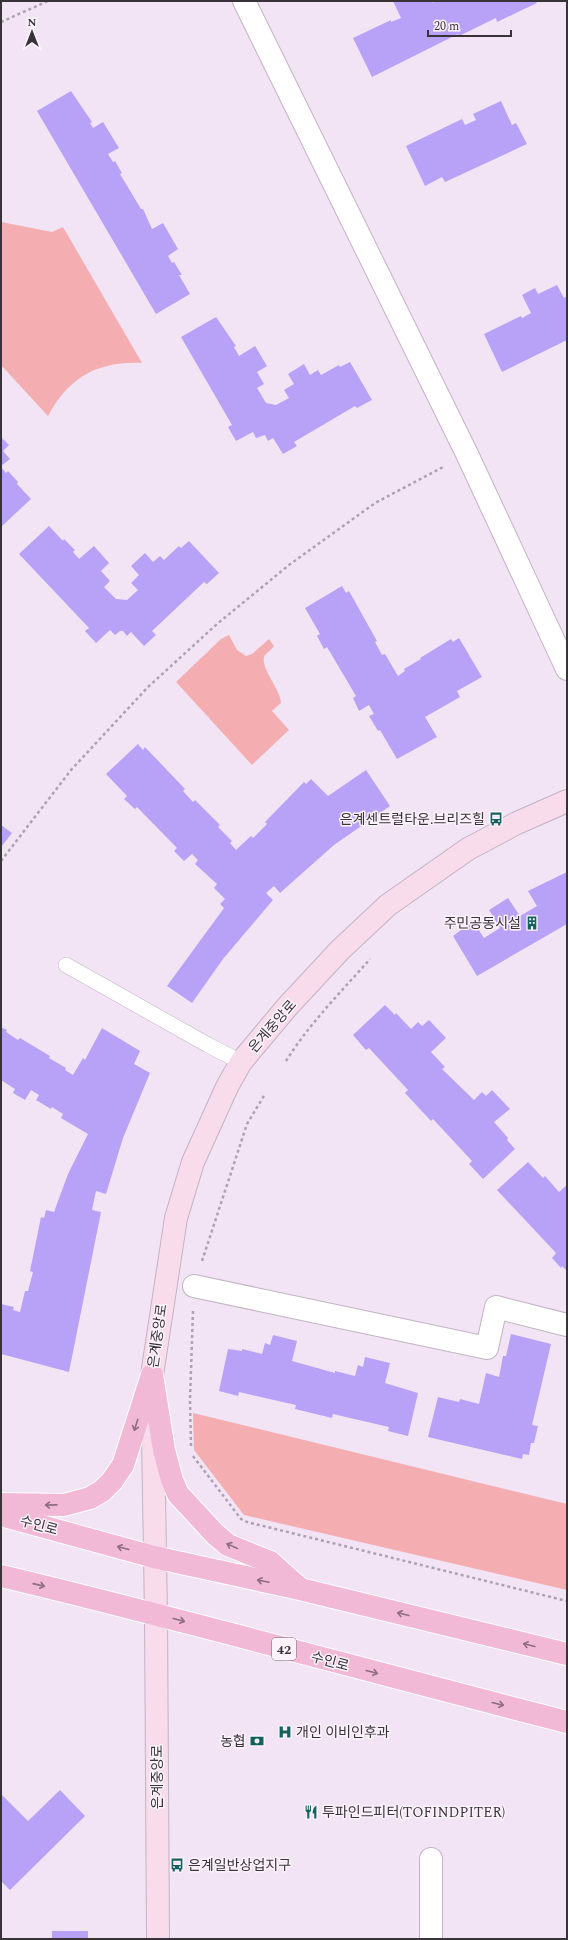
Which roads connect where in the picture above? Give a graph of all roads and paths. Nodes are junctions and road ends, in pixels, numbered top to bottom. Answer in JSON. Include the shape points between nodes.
{"nodes":[{"id":1,"x":48,"y":1,"type":"edge"},
{"id":2,"x":244,"y":1,"type":"edge"},
{"id":3,"x":1,"y":22,"type":"edge"},
{"id":4,"x":467,"y":454,"type":"junction"},
{"id":5,"x":567,"y":669,"type":"edge"},
{"id":6,"x":567,"y":801,"type":"edge"},
{"id":7,"x":1,"y":861,"type":"edge"},
{"id":8,"x":374,"y":954,"type":"dead end"},
{"id":9,"x":66,"y":964,"type":"dead end"},
{"id":10,"x":286,"y":1061,"type":"dead end"},
{"id":11,"x":241,"y":1062,"type":"junction"},
{"id":12,"x":265,"y":1094,"type":"dead end"},
{"id":13,"x":194,"y":1286,"type":"junction"},
{"id":14,"x":567,"y":1325,"type":"edge"},
{"id":15,"x":152,"y":1375,"type":"junction"},
{"id":16,"x":1,"y":1504,"type":"edge"},
{"id":17,"x":1,"y":1515,"type":"edge"},
{"id":18,"x":154,"y":1557,"type":"junction"},
{"id":19,"x":1,"y":1576,"type":"edge"},
{"id":20,"x":300,"y":1589,"type":"junction"},
{"id":21,"x":567,"y":1601,"type":"edge"},
{"id":22,"x":156,"y":1614,"type":"junction"},
{"id":23,"x":567,"y":1654,"type":"edge"},
{"id":24,"x":567,"y":1722,"type":"edge"},
{"id":25,"x":431,"y":1859,"type":"dead end"},
{"id":26,"x":158,"y":1939,"type":"edge"},
{"id":27,"x":431,"y":1939,"type":"edge"}],
"edges":[{"from":1,"to":3,"type":"path"},
{"from":2,"to":4,"type":"street"},
{"from":4,"to":5,"type":"street"},
{"from":4,"to":7,"type":"path","via":[[375,503],[289,565],[217,624],[148,688],[71,770]]},
{"from":6,"to":11,"type":"street","name":"은계중앙로","via":[[517,823],[468,849],[388,905],[340,950]]},
{"from":8,"to":10,"type":"path","via":[[301,1036]]},
{"from":9,"to":11,"type":"lane"},
{"from":11,"to":15,"type":"street","name":"은계중앙로","via":[[193,1162],[176,1218]]},
{"from":12,"to":13,"type":"path","via":[[247,1124]]},
{"from":13,"to":14,"type":"street","via":[[486,1348],[496,1307]]},
{"from":13,"to":21,"type":"path","via":[[191,1454],[241,1518],[247,1522]]},
{"from":15,"to":16,"type":"main road","one_way":true,"via":[[123,1465],[102,1491],[90,1498],[64,1505]]},
{"from":15,"to":18,"type":"street","name":"은계중앙로"},
{"from":20,"to":15,"type":"main road","one_way":true,"via":[[270,1562],[228,1545],[214,1534],[178,1494],[164,1450]]},
{"from":18,"to":17,"type":"main road","name":"수인로","one_way":true},
{"from":20,"to":18,"type":"main road","name":"수인로","one_way":true},
{"from":18,"to":22,"type":"street","name":"은계중앙로"},
{"from":19,"to":22,"type":"main road","name":"수인로","number":"42","one_way":true},
{"from":23,"to":20,"type":"main road","name":"수인로","one_way":true},
{"from":22,"to":24,"type":"main road","name":"수인로","number":"42","one_way":true},
{"from":22,"to":26,"type":"street","name":"은계중앙로"},
{"from":25,"to":27,"type":"street"}]}
